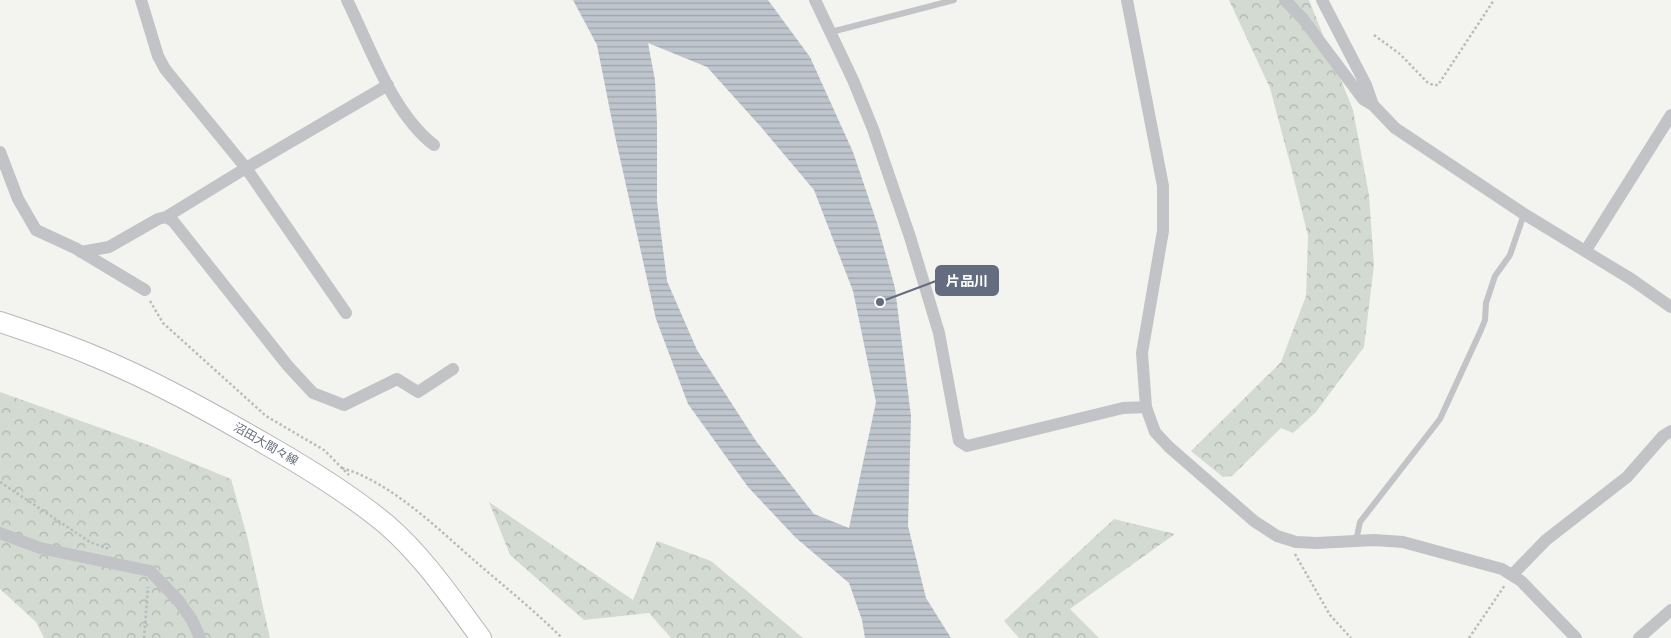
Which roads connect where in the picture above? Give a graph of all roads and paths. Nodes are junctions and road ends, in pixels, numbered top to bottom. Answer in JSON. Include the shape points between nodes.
{"nodes":[{"id":1,"x":141,"y":0,"type":"edge"},
{"id":2,"x":347,"y":0,"type":"edge"},
{"id":3,"x":815,"y":0,"type":"edge"},
{"id":4,"x":954,"y":0,"type":"edge"},
{"id":5,"x":1127,"y":0,"type":"edge"},
{"id":6,"x":1285,"y":0,"type":"edge"},
{"id":7,"x":1322,"y":0,"type":"edge"},
{"id":8,"x":1494,"y":0,"type":"edge"},
{"id":9,"x":831,"y":32,"type":"junction"},
{"id":10,"x":1374,"y":35,"type":"dead end"},
{"id":11,"x":388,"y":86,"type":"junction"},
{"id":12,"x":1373,"y":105,"type":"junction"},
{"id":13,"x":1671,"y":115,"type":"edge"},
{"id":14,"x":434,"y":145,"type":"dead end"},
{"id":15,"x":0,"y":152,"type":"edge"},
{"id":16,"x":246,"y":168,"type":"junction"},
{"id":17,"x":1524,"y":214,"type":"junction"},
{"id":18,"x":166,"y":217,"type":"junction"},
{"id":19,"x":1586,"y":250,"type":"junction"},
{"id":20,"x":81,"y":252,"type":"junction"},
{"id":21,"x":145,"y":290,"type":"joint"},
{"id":22,"x":1671,"y":307,"type":"edge"},
{"id":23,"x":346,"y":313,"type":"dead end"},
{"id":24,"x":0,"y":322,"type":"edge"},
{"id":25,"x":453,"y":369,"type":"dead end"},
{"id":26,"x":1146,"y":407,"type":"junction"},
{"id":27,"x":1671,"y":431,"type":"edge"},
{"id":28,"x":340,"y":467,"type":"junction"},
{"id":29,"x":350,"y":477,"type":"dead end"},
{"id":30,"x":0,"y":482,"type":"edge"},
{"id":31,"x":0,"y":533,"type":"edge"},
{"id":32,"x":1356,"y":541,"type":"junction"},
{"id":33,"x":1296,"y":542,"type":"junction"},
{"id":34,"x":110,"y":549,"type":"dead end"},
{"id":35,"x":150,"y":571,"type":"junction"},
{"id":36,"x":1513,"y":574,"type":"junction"},
{"id":37,"x":1671,"y":610,"type":"edge"},
{"id":38,"x":144,"y":638,"type":"edge"},
{"id":39,"x":200,"y":638,"type":"edge"},
{"id":40,"x":481,"y":638,"type":"edge"},
{"id":41,"x":562,"y":638,"type":"edge"},
{"id":42,"x":1351,"y":638,"type":"edge"},
{"id":43,"x":1469,"y":638,"type":"edge"},
{"id":44,"x":1576,"y":638,"type":"edge"},
{"id":45,"x":1639,"y":638,"type":"edge"}],
"edges":[{"from":1,"to":16,"type":"street","via":[[158,56],[165,68]]},
{"from":2,"to":11,"type":"street"},
{"from":3,"to":9,"type":"street"},
{"from":4,"to":9,"type":"lane"},
{"from":5,"to":26,"type":"street","via":[[1163,186],[1163,231],[1142,353]]},
{"from":6,"to":12,"type":"street","via":[[1363,99]]},
{"from":7,"to":12,"type":"street"},
{"from":8,"to":10,"type":"path","via":[[1438,85],[1427,82],[1400,54]]},
{"from":9,"to":26,"type":"street","via":[[873,129],[910,237],[939,333],[959,441],[966,446],[1123,408]]},
{"from":11,"to":14,"type":"street","via":[[412,124]]},
{"from":11,"to":16,"type":"street"},
{"from":12,"to":17,"type":"street","via":[[1406,138]]},
{"from":13,"to":19,"type":"street"},
{"from":15,"to":20,"type":"street","via":[[18,199],[36,230]]},
{"from":16,"to":18,"type":"street"},
{"from":16,"to":23,"type":"street"},
{"from":17,"to":19,"type":"street"},
{"from":17,"to":32,"type":"lane","via":[[1510,255],[1495,276],[1481,330],[1440,419],[1360,522]]},
{"from":18,"to":20,"type":"street","via":[[110,247]]},
{"from":18,"to":25,"type":"street","via":[[173,221],[313,393],[344,406],[396,379],[418,392]]},
{"from":19,"to":22,"type":"street"},
{"from":20,"to":21,"type":"street"},
{"from":21,"to":28,"type":"path","via":[[164,323],[178,337],[266,416],[324,450]]},
{"from":24,"to":40,"type":"main road","name":"沼田大間々線","via":[[89,354],[160,386],[276,450],[353,498],[388,526],[426,564]]},
{"from":26,"to":33,"type":"street","via":[[1151,426],[1170,447],[1268,531]]},
{"from":27,"to":36,"type":"street","via":[[1627,477],[1546,540]]},
{"from":28,"to":29,"type":"path"},
{"from":28,"to":41,"type":"path","via":[[387,489]]},
{"from":30,"to":34,"type":"path","via":[[90,542]]},
{"from":31,"to":35,"type":"street","via":[[40,548]]},
{"from":32,"to":33,"type":"street"},
{"from":32,"to":36,"type":"street","via":[[1403,542]]},
{"from":33,"to":42,"type":"path","via":[[1294,552],[1298,562],[1330,615]]},
{"from":35,"to":38,"type":"path"},
{"from":35,"to":39,"type":"street","via":[[178,600]]},
{"from":36,"to":43,"type":"path"},
{"from":36,"to":44,"type":"street"},
{"from":37,"to":45,"type":"street"}]}
